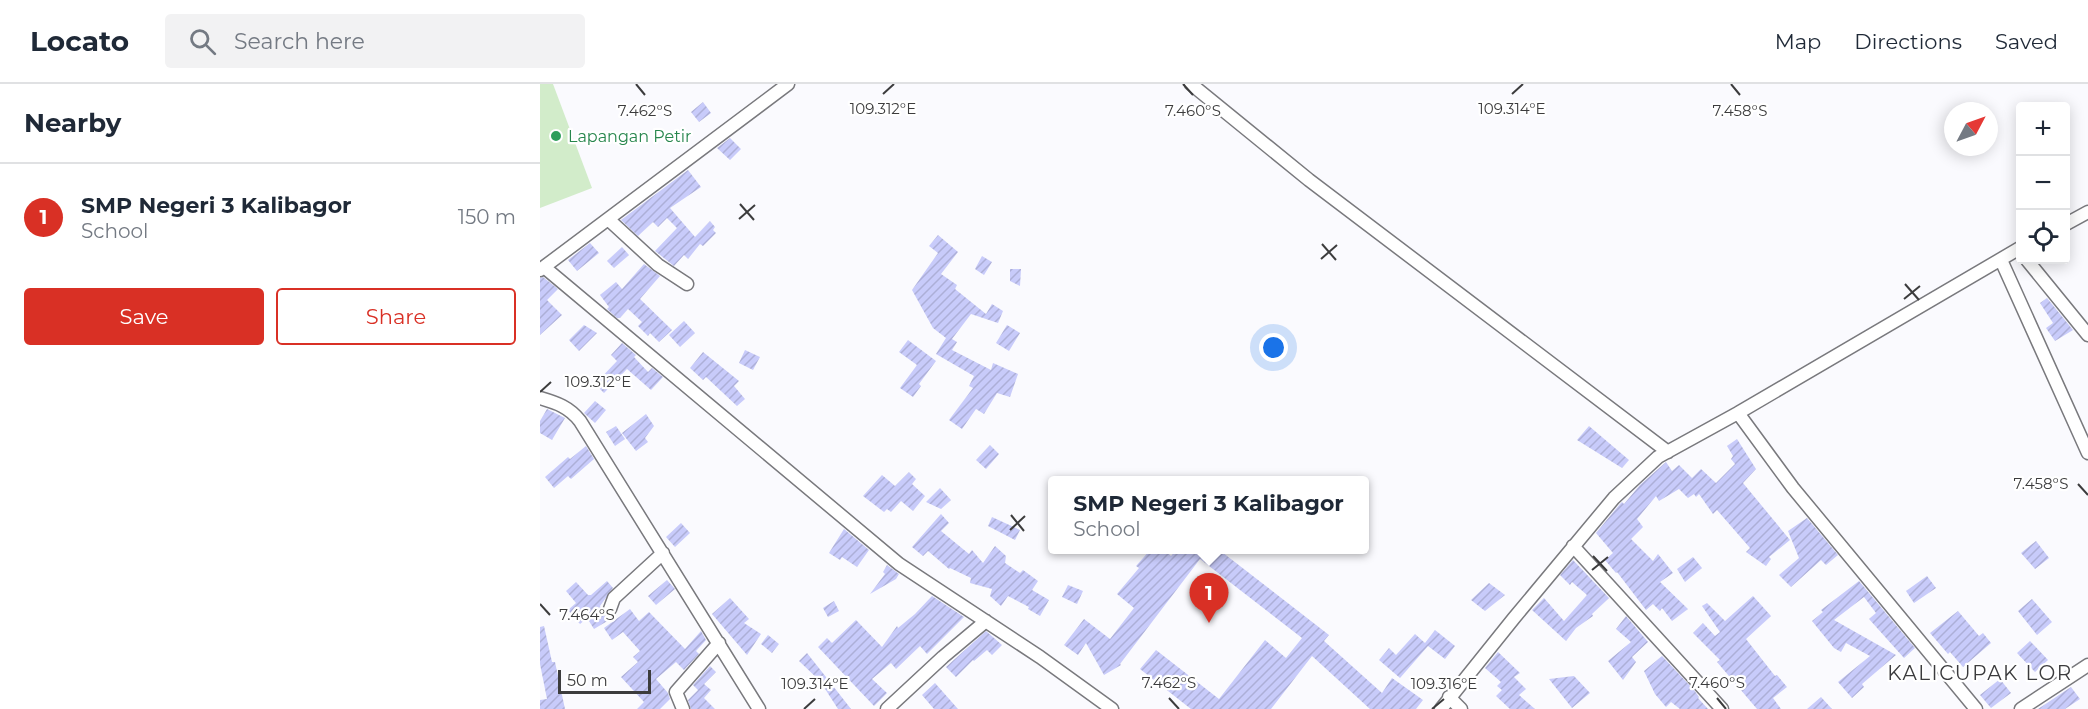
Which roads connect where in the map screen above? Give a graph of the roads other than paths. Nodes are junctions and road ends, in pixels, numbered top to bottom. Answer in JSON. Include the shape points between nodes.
{"nodes":[{"id":1,"x":788,"y":84,"type":"edge"},
{"id":2,"x":1191,"y":84,"type":"edge"},
{"id":3,"x":2088,"y":212,"type":"edge"},
{"id":4,"x":608,"y":219,"type":"junction"},
{"id":5,"x":2070,"y":222,"type":"edge"},
{"id":6,"x":2016,"y":254,"type":"edge"},
{"id":7,"x":2001,"y":260,"type":"junction"},
{"id":8,"x":2031,"y":264,"type":"edge"},
{"id":9,"x":542,"y":268,"type":"edge"},
{"id":10,"x":687,"y":284,"type":"dead end"},
{"id":11,"x":2088,"y":335,"type":"edge"},
{"id":12,"x":540,"y":398,"type":"edge"},
{"id":13,"x":1738,"y":413,"type":"junction"},
{"id":14,"x":1668,"y":452,"type":"junction"},
{"id":15,"x":2088,"y":453,"type":"edge"},
{"id":16,"x":1573,"y":546,"type":"junction"},
{"id":17,"x":663,"y":553,"type":"junction"},
{"id":18,"x":610,"y":609,"type":"dead end"},
{"id":19,"x":986,"y":621,"type":"junction"},
{"id":20,"x":719,"y":643,"type":"junction"},
{"id":21,"x":2088,"y":665,"type":"edge"},
{"id":22,"x":1449,"y":698,"type":"junction"},
{"id":23,"x":683,"y":709,"type":"edge"},
{"id":24,"x":759,"y":709,"type":"edge"},
{"id":25,"x":887,"y":709,"type":"edge"},
{"id":26,"x":1112,"y":709,"type":"edge"},
{"id":27,"x":1441,"y":709,"type":"edge"},
{"id":28,"x":1461,"y":709,"type":"edge"},
{"id":29,"x":1722,"y":709,"type":"edge"},
{"id":30,"x":1976,"y":709,"type":"edge"},
{"id":31,"x":2021,"y":709,"type":"edge"}],
"edges":[{"from":1,"to":4,"type":"street"},
{"from":2,"to":14,"type":"street","via":[[1309,180]]},
{"from":3,"to":5,"type":"street"},
{"from":4,"to":9,"type":"street"},
{"from":4,"to":10,"type":"street","via":[[658,265]]},
{"from":6,"to":7,"type":"street"},
{"from":7,"to":13,"type":"street"},
{"from":7,"to":15,"type":"street"},
{"from":8,"to":11,"type":"street"},
{"from":9,"to":19,"type":"street","via":[[900,564]]},
{"from":12,"to":17,"type":"street","via":[[561,404],[575,414]]},
{"from":13,"to":14,"type":"street"},
{"from":13,"to":30,"type":"street","via":[[1793,488]]},
{"from":14,"to":16,"type":"street","via":[[1614,498]]},
{"from":16,"to":22,"type":"street"},
{"from":16,"to":29,"type":"street"},
{"from":17,"to":18,"type":"street","via":[[614,598]]},
{"from":17,"to":20,"type":"street"},
{"from":19,"to":25,"type":"street"},
{"from":19,"to":26,"type":"street"},
{"from":20,"to":23,"type":"street","via":[[676,692]]},
{"from":20,"to":24,"type":"street"},
{"from":21,"to":31,"type":"street"},
{"from":22,"to":27,"type":"street"},
{"from":22,"to":28,"type":"street"}]}
